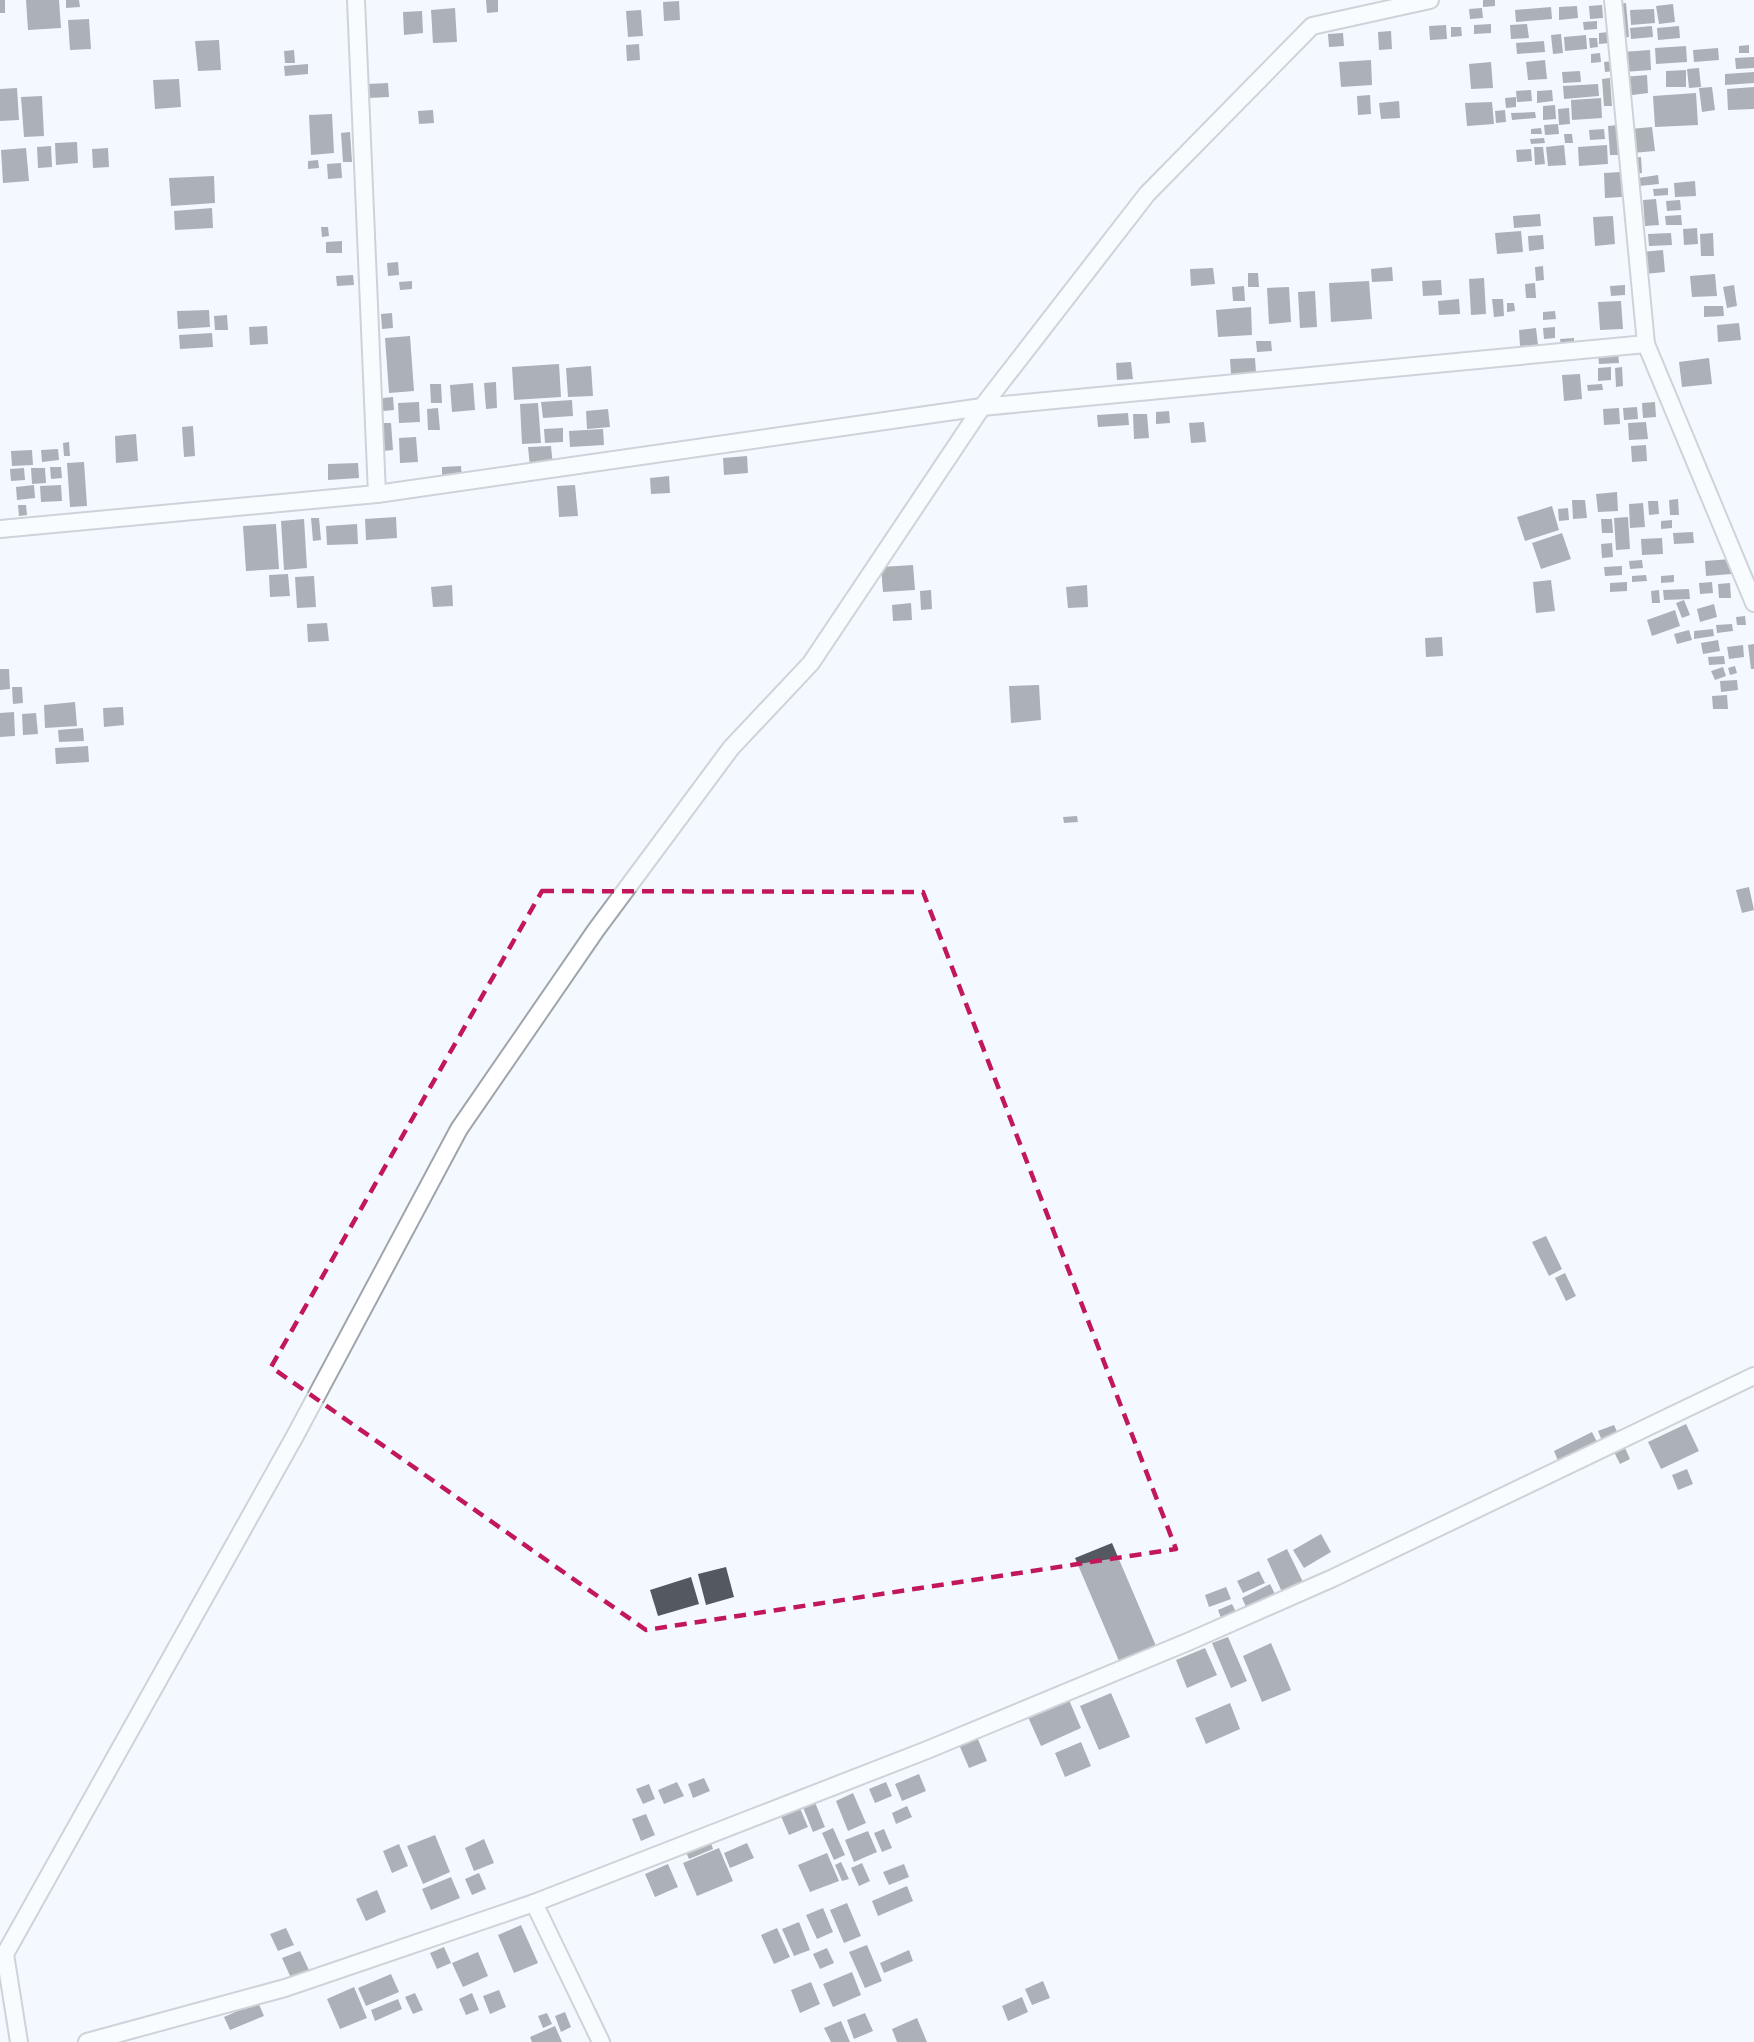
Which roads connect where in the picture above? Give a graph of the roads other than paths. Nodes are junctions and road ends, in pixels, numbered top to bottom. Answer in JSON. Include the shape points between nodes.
{"nodes":[{"id":1,"x":356,"y":0,"type":"edge"},
{"id":2,"x":1430,"y":0,"type":"edge"},
{"id":3,"x":1613,"y":0,"type":"edge"},
{"id":4,"x":1646,"y":344,"type":"junction"},
{"id":5,"x":982,"y":407,"type":"junction"},
{"id":6,"x":377,"y":494,"type":"junction"},
{"id":7,"x":0,"y":529,"type":"edge"},
{"id":8,"x":1754,"y":603,"type":"edge"},
{"id":9,"x":1754,"y":1376,"type":"edge"},
{"id":10,"x":534,"y":1903,"type":"junction"},
{"id":11,"x":19,"y":2042,"type":"edge"},
{"id":12,"x":87,"y":2042,"type":"edge"},
{"id":13,"x":601,"y":2042,"type":"edge"}],
"edges":[{"from":1,"to":6,"type":"street"},
{"from":2,"to":5,"type":"street","via":[[1312,26],[1146,194]]},
{"from":3,"to":4,"type":"street"},
{"from":4,"to":5,"type":"street"},
{"from":4,"to":8,"type":"street"},
{"from":5,"to":6,"type":"street"},
{"from":5,"to":11,"type":"street","via":[[811,663],[730,748],[596,930],[459,1129],[295,1436],[5,1954]]},
{"from":6,"to":7,"type":"street"},
{"from":9,"to":10,"type":"street","via":[[1333,1578],[1190,1641],[927,1750]]},
{"from":10,"to":12,"type":"street","via":[[285,1988]]},
{"from":10,"to":13,"type":"street"}]}
